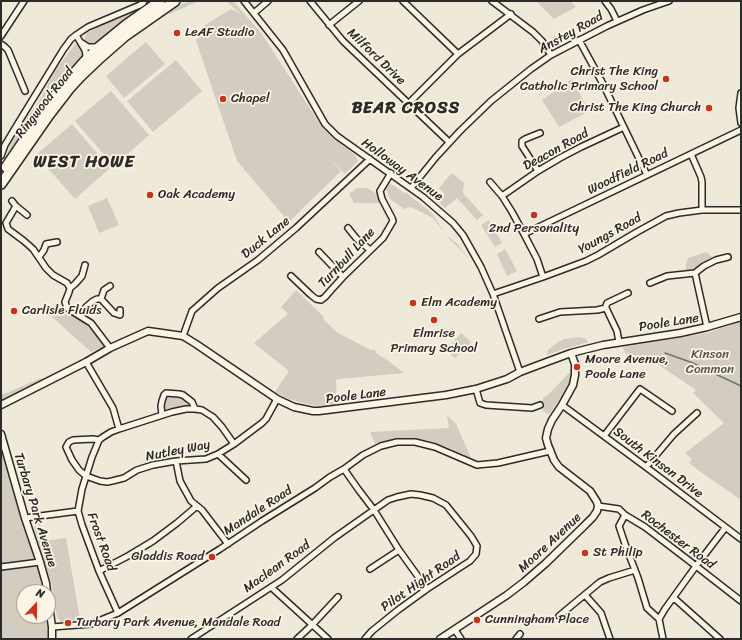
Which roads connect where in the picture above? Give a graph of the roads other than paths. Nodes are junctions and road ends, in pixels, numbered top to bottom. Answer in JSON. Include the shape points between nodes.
{"nodes":[{"id":1,"x":23,"y":1,"type":"edge"},
{"id":2,"x":144,"y":1,"type":"edge"},
{"id":3,"x":160,"y":1,"type":"edge"},
{"id":4,"x":175,"y":1,"type":"edge"},
{"id":5,"x":244,"y":1,"type":"edge"},
{"id":6,"x":268,"y":1,"type":"edge"},
{"id":7,"x":310,"y":1,"type":"edge"},
{"id":8,"x":359,"y":1,"type":"edge"},
{"id":9,"x":403,"y":1,"type":"edge"},
{"id":10,"x":492,"y":1,"type":"edge"},
{"id":11,"x":605,"y":1,"type":"edge"},
{"id":12,"x":666,"y":2,"type":"edge"},
{"id":13,"x":254,"y":13,"type":"junction"},
{"id":14,"x":511,"y":14,"type":"junction"},
{"id":15,"x":616,"y":21,"type":"junction"},
{"id":16,"x":329,"y":25,"type":"junction"},
{"id":17,"x":76,"y":35,"type":"junction"},
{"id":18,"x":1,"y":36,"type":"edge"},
{"id":19,"x":579,"y":40,"type":"junction"},
{"id":20,"x":81,"y":42,"type":"junction"},
{"id":21,"x":1,"y":44,"type":"edge"},
{"id":22,"x":99,"y":47,"type":"junction"},
{"id":23,"x":458,"y":54,"type":"junction"},
{"id":24,"x":551,"y":55,"type":"junction"},
{"id":25,"x":84,"y":62,"type":"junction"},
{"id":26,"x":25,"y":91,"type":"dead end"},
{"id":27,"x":741,"y":93,"type":"edge"},
{"id":28,"x":409,"y":103,"type":"junction"},
{"id":29,"x":741,"y":123,"type":"edge"},
{"id":30,"x":624,"y":127,"type":"junction"},
{"id":31,"x":741,"y":130,"type":"edge"},
{"id":32,"x":540,"y":133,"type":"dead end"},
{"id":33,"x":449,"y":142,"type":"junction"},
{"id":34,"x":691,"y":154,"type":"junction"},
{"id":35,"x":1,"y":156,"type":"edge"},
{"id":36,"x":370,"y":158,"type":"junction"},
{"id":37,"x":538,"y":171,"type":"junction"},
{"id":38,"x":391,"y":173,"type":"junction"},
{"id":39,"x":1,"y":174,"type":"edge"},
{"id":40,"x":647,"y":175,"type":"junction"},
{"id":41,"x":490,"y":182,"type":"dead end"},
{"id":42,"x":1,"y":184,"type":"edge"},
{"id":43,"x":411,"y":188,"type":"junction"},
{"id":44,"x":502,"y":196,"type":"junction"},
{"id":45,"x":12,"y":201,"type":"dead end"},
{"id":46,"x":16,"y":206,"type":"junction"},
{"id":47,"x":702,"y":210,"type":"junction"},
{"id":48,"x":741,"y":210,"type":"edge"},
{"id":49,"x":27,"y":215,"type":"dead end"},
{"id":50,"x":348,"y":228,"type":"dead end"},
{"id":51,"x":524,"y":234,"type":"junction"},
{"id":52,"x":57,"y":242,"type":"dead end"},
{"id":53,"x":370,"y":250,"type":"junction"},
{"id":54,"x":319,"y":252,"type":"dead end"},
{"id":55,"x":39,"y":257,"type":"junction"},
{"id":56,"x":728,"y":257,"type":"dead end"},
{"id":57,"x":85,"y":265,"type":"dead end"},
{"id":58,"x":695,"y":273,"type":"junction"},
{"id":59,"x":291,"y":276,"type":"dead end"},
{"id":60,"x":343,"y":276,"type":"junction"},
{"id":61,"x":543,"y":277,"type":"junction"},
{"id":62,"x":650,"y":283,"type":"dead end"},
{"id":63,"x":110,"y":286,"type":"dead end"},
{"id":64,"x":70,"y":288,"type":"junction"},
{"id":65,"x":628,"y":293,"type":"dead end"},
{"id":66,"x":493,"y":294,"type":"junction"},
{"id":67,"x":101,"y":299,"type":"junction"},
{"id":68,"x":606,"y":308,"type":"junction"},
{"id":69,"x":80,"y":316,"type":"junction"},
{"id":70,"x":741,"y":317,"type":"edge"},
{"id":71,"x":539,"y":319,"type":"dead end"},
{"id":72,"x":120,"y":321,"type":"dead end"},
{"id":73,"x":708,"y":328,"type":"junction"},
{"id":74,"x":182,"y":336,"type":"junction"},
{"id":75,"x":619,"y":342,"type":"junction"},
{"id":76,"x":110,"y":348,"type":"junction"},
{"id":77,"x":572,"y":353,"type":"junction"},
{"id":78,"x":86,"y":362,"type":"junction"},
{"id":79,"x":520,"y":372,"type":"junction"},
{"id":80,"x":476,"y":389,"type":"junction"},
{"id":81,"x":277,"y":399,"type":"junction"},
{"id":82,"x":1,"y":405,"type":"edge"},
{"id":83,"x":540,"y":405,"type":"dead end"},
{"id":84,"x":562,"y":405,"type":"junction"},
{"id":85,"x":195,"y":409,"type":"junction"},
{"id":86,"x":672,"y":412,"type":"dead end"},
{"id":87,"x":698,"y":413,"type":"dead end"},
{"id":88,"x":162,"y":415,"type":"junction"},
{"id":89,"x":119,"y":429,"type":"junction"},
{"id":90,"x":1,"y":434,"type":"edge"},
{"id":91,"x":604,"y":436,"type":"junction"},
{"id":92,"x":99,"y":440,"type":"junction"},
{"id":93,"x":234,"y":444,"type":"junction"},
{"id":94,"x":550,"y":451,"type":"junction"},
{"id":95,"x":218,"y":454,"type":"junction"},
{"id":96,"x":176,"y":461,"type":"junction"},
{"id":97,"x":646,"y":467,"type":"junction"},
{"id":98,"x":344,"y":469,"type":"junction"},
{"id":99,"x":86,"y":476,"type":"junction"},
{"id":100,"x":246,"y":480,"type":"dead end"},
{"id":101,"x":197,"y":506,"type":"junction"},
{"id":102,"x":598,"y":506,"type":"junction"},
{"id":103,"x":374,"y":510,"type":"junction"},
{"id":104,"x":78,"y":511,"type":"junction"},
{"id":105,"x":625,"y":515,"type":"junction"},
{"id":106,"x":25,"y":518,"type":"junction"},
{"id":107,"x":725,"y":528,"type":"junction"},
{"id":108,"x":741,"y":539,"type":"edge"},
{"id":109,"x":228,"y":544,"type":"junction"},
{"id":110,"x":399,"y":550,"type":"junction"},
{"id":111,"x":40,"y":562,"type":"junction"},
{"id":112,"x":696,"y":566,"type":"junction"},
{"id":113,"x":1,"y":567,"type":"edge"},
{"id":114,"x":370,"y":569,"type":"dead end"},
{"id":115,"x":99,"y":570,"type":"junction"},
{"id":116,"x":635,"y":570,"type":"junction"},
{"id":117,"x":46,"y":584,"type":"edge"},
{"id":118,"x":271,"y":587,"type":"junction"},
{"id":119,"x":427,"y":589,"type":"junction"},
{"id":120,"x":585,"y":595,"type":"junction"},
{"id":121,"x":338,"y":597,"type":"dead end"},
{"id":122,"x":674,"y":598,"type":"junction"},
{"id":123,"x":741,"y":601,"type":"edge"},
{"id":124,"x":118,"y":613,"type":"junction"},
{"id":125,"x":559,"y":616,"type":"dead end"},
{"id":126,"x":659,"y":619,"type":"junction"},
{"id":127,"x":52,"y":624,"type":"edge"},
{"id":128,"x":312,"y":624,"type":"junction"},
{"id":129,"x":52,"y":627,"type":"junction"},
{"id":130,"x":455,"y":630,"type":"junction"},
{"id":131,"x":520,"y":634,"type":"dead end"},
{"id":132,"x":52,"y":639,"type":"edge"},
{"id":133,"x":191,"y":639,"type":"edge"},
{"id":134,"x":297,"y":639,"type":"edge"},
{"id":135,"x":328,"y":639,"type":"edge"},
{"id":136,"x":365,"y":639,"type":"edge"},
{"id":137,"x":440,"y":639,"type":"edge"},
{"id":138,"x":461,"y":639,"type":"edge"},
{"id":139,"x":516,"y":639,"type":"edge"},
{"id":140,"x":610,"y":639,"type":"edge"},
{"id":141,"x":663,"y":639,"type":"edge"},
{"id":142,"x":720,"y":639,"type":"edge"}],
"edges":[{"from":1,"to":18,"type":"street"},
{"from":2,"to":17,"type":"street","name":"Ringwood Road"},
{"from":3,"to":22,"type":"highway","name":"Ringwood Road"},
{"from":4,"to":42,"type":"highway","name":"Ringwood Road","via":[[125,36],[80,77],[65,93]]},
{"from":5,"to":13,"type":"street","name":"Holloway Avenue"},
{"from":6,"to":13,"type":"street"},
{"from":7,"to":16,"type":"street","name":"Milford Drive"},
{"from":8,"to":16,"type":"street"},
{"from":9,"to":23,"type":"street"},
{"from":10,"to":14,"type":"street"},
{"from":11,"to":15,"type":"street"},
{"from":12,"to":15,"type":"street","name":"Anstey Road"},
{"from":13,"to":36,"type":"street","name":"Holloway Avenue","via":[[294,67],[325,124],[337,136]]},
{"from":14,"to":23,"type":"street"},
{"from":14,"to":24,"type":"street","via":[[542,41]]},
{"from":15,"to":19,"type":"street","name":"Anstey Road"},
{"from":16,"to":28,"type":"street","name":"Milford Drive"},
{"from":17,"to":20,"type":"street","name":"Ringwood Road"},
{"from":17,"to":35,"type":"street","name":"Ringwood Road","via":[[63,50]]},
{"from":19,"to":24,"type":"street","name":"Anstey Road"},
{"from":19,"to":30,"type":"street"},
{"from":20,"to":22,"type":"street","via":[[88,47]]},
{"from":20,"to":25,"type":"street","name":"Ringwood Road","via":[[86,55]]},
{"from":21,"to":26,"type":"street","via":[[8,50]]},
{"from":22,"to":25,"type":"highway","name":"Ringwood Road"},
{"from":23,"to":28,"type":"street"},
{"from":24,"to":33,"type":"street","name":"Anstey Road","via":[[491,101]]},
{"from":25,"to":39,"type":"highway","name":"Ringwood Road","via":[[60,89]]},
{"from":27,"to":29,"type":"street"},
{"from":28,"to":33,"type":"street","name":"Milford Drive"},
{"from":30,"to":37,"type":"street","name":"Deacon Road"},
{"from":30,"to":40,"type":"street"},
{"from":31,"to":34,"type":"street","name":"Woodfield Road"},
{"from":32,"to":37,"type":"street","via":[[524,139],[522,143]]},
{"from":33,"to":43,"type":"street","name":"Anstey Road"},
{"from":34,"to":40,"type":"street","name":"Woodfield Road"},
{"from":34,"to":47,"type":"street","via":[[701,177]]},
{"from":36,"to":38,"type":"street","name":"Holloway Avenue"},
{"from":36,"to":74,"type":"street","name":"Duck Lane","via":[[294,230],[192,311]]},
{"from":37,"to":44,"type":"street","name":"Deacon Road"},
{"from":38,"to":43,"type":"street","name":"Holloway Avenue"},
{"from":38,"to":53,"type":"street","name":"Turnbull Lane","via":[[380,191],[393,221],[383,238]]},
{"from":40,"to":51,"type":"street","name":"Woodfield Road"},
{"from":41,"to":44,"type":"street"},
{"from":43,"to":66,"type":"street","name":"Holloway Avenue","via":[[453,223],[478,262]]},
{"from":44,"to":51,"type":"street"},
{"from":45,"to":46,"type":"street"},
{"from":46,"to":49,"type":"street"},
{"from":46,"to":55,"type":"street","via":[[7,220],[6,227],[29,245]]},
{"from":47,"to":48,"type":"street","name":"Youngs Road"},
{"from":47,"to":61,"type":"street","name":"Youngs Road","via":[[666,216],[598,255]]},
{"from":50,"to":53,"type":"street"},
{"from":51,"to":61,"type":"street"},
{"from":52,"to":55,"type":"street","via":[[46,244]]},
{"from":53,"to":60,"type":"street","name":"Turnbull Lane"},
{"from":54,"to":60,"type":"street"},
{"from":55,"to":64,"type":"street","via":[[49,272],[67,283]]},
{"from":56,"to":58,"type":"street","via":[[716,260]]},
{"from":57,"to":64,"type":"street","via":[[82,276]]},
{"from":58,"to":62,"type":"street","via":[[667,276]]},
{"from":58,"to":73,"type":"street"},
{"from":59,"to":60,"type":"street","name":"Turnbull Lane","via":[[311,295],[321,300]]},
{"from":61,"to":66,"type":"street","name":"Youngs Road"},
{"from":63,"to":67,"type":"street","via":[[104,290]]},
{"from":64,"to":69,"type":"street","via":[[65,304]]},
{"from":65,"to":68,"type":"street","via":[[607,303]]},
{"from":66,"to":79,"type":"street","name":"Holloway Avenue"},
{"from":67,"to":69,"type":"street","via":[[93,301]]},
{"from":67,"to":72,"type":"street","via":[[112,312],[120,312]]},
{"from":68,"to":71,"type":"street","via":[[560,312]]},
{"from":68,"to":75,"type":"street"},
{"from":69,"to":76,"type":"street","via":[[91,323]]},
{"from":70,"to":73,"type":"street","name":"Poole Lane"},
{"from":73,"to":75,"type":"street","name":"Poole Lane"},
{"from":74,"to":76,"type":"street","name":"Poole Lane","via":[[148,331]]},
{"from":74,"to":81,"type":"street","name":"Poole Lane"},
{"from":75,"to":77,"type":"street","name":"Poole Lane"},
{"from":76,"to":78,"type":"street","name":"Poole Lane"},
{"from":77,"to":79,"type":"street","name":"Poole Lane"},
{"from":77,"to":84,"type":"street","via":[[575,375],[573,385]]},
{"from":78,"to":82,"type":"street","name":"Poole Lane"},
{"from":78,"to":89,"type":"street","via":[[113,408]]},
{"from":79,"to":80,"type":"street","name":"Poole Lane"},
{"from":80,"to":81,"type":"street","name":"Poole Lane","via":[[319,411],[294,407]]},
{"from":80,"to":83,"type":"street","via":[[480,403],[486,405],[532,408]]},
{"from":81,"to":93,"type":"street","name":"Nutley Way","via":[[262,423]]},
{"from":84,"to":91,"type":"street","name":"South Kinson Drive"},
{"from":84,"to":94,"type":"street","via":[[548,429],[546,438]]},
{"from":85,"to":88,"type":"street"},
{"from":85,"to":88,"type":"street","via":[[192,402],[183,395],[166,393],[161,406]]},
{"from":85,"to":93,"type":"street","via":[[213,417]]},
{"from":86,"to":91,"type":"street","via":[[640,389]]},
{"from":87,"to":97,"type":"street","via":[[674,434]]},
{"from":88,"to":89,"type":"street"},
{"from":89,"to":92,"type":"street"},
{"from":90,"to":106,"type":"street","name":"Turbary Park Avenue"},
{"from":91,"to":97,"type":"street","name":"South Kinson Drive"},
{"from":92,"to":99,"type":"street","name":"Frost Road"},
{"from":92,"to":99,"type":"street","via":[[73,440],[67,444],[72,460]]},
{"from":93,"to":95,"type":"street","name":"Nutley Way"},
{"from":94,"to":98,"type":"street","name":"Mandale Road","via":[[498,464],[477,465],[435,447],[415,442],[397,442],[363,455]]},
{"from":94,"to":102,"type":"street","via":[[559,467],[590,491]]},
{"from":95,"to":96,"type":"street","name":"Nutley Way","via":[[206,459]]},
{"from":95,"to":100,"type":"street"},
{"from":96,"to":99,"type":"street","name":"Nutley Way","via":[[153,464],[124,478],[107,482]]},
{"from":96,"to":101,"type":"street","via":[[180,480],[191,501]]},
{"from":97,"to":107,"type":"street","name":"South Kinson Drive"},
{"from":98,"to":103,"type":"street"},
{"from":98,"to":109,"type":"street","name":"Mandale Road"},
{"from":99,"to":104,"type":"street","name":"Frost Road"},
{"from":101,"to":109,"type":"street"},
{"from":101,"to":115,"type":"street","via":[[153,541]]},
{"from":102,"to":105,"type":"street","name":"Rochester Road","via":[[619,509]]},
{"from":102,"to":130,"type":"street","name":"Moore Avenue","via":[[593,517],[546,563],[507,595]]},
{"from":103,"to":110,"type":"street"},
{"from":103,"to":118,"type":"street","name":"Maclean Road"},
{"from":103,"to":119,"type":"street","name":"Pilot Hight Road","via":[[388,500],[411,494],[433,498],[446,505],[471,536],[477,546],[476,554],[470,561]]},
{"from":104,"to":106,"type":"street"},
{"from":104,"to":115,"type":"street","name":"Frost Road"},
{"from":105,"to":112,"type":"street","name":"Rochester Road"},
{"from":105,"to":116,"type":"street","via":[[619,526]]},
{"from":106,"to":111,"type":"street","name":"Turbary Park Avenue"},
{"from":107,"to":108,"type":"street","name":"South Kinson Drive"},
{"from":107,"to":112,"type":"street"},
{"from":109,"to":124,"type":"street","name":"Mandale Road"},
{"from":110,"to":114,"type":"street"},
{"from":110,"to":119,"type":"street"},
{"from":111,"to":113,"type":"street"},
{"from":111,"to":117,"type":"street","name":"Turbary Park Avenue"},
{"from":112,"to":122,"type":"street"},
{"from":112,"to":123,"type":"street","name":"Rochester Road"},
{"from":115,"to":124,"type":"street","name":"Frost Road"},
{"from":116,"to":120,"type":"street","via":[[600,582]]},
{"from":116,"to":126,"type":"street","via":[[647,608]]},
{"from":118,"to":128,"type":"street"},
{"from":118,"to":133,"type":"street","name":"Maclean Road"},
{"from":119,"to":136,"type":"street","name":"Pilot Hight Road"},
{"from":120,"to":125,"type":"street"},
{"from":120,"to":140,"type":"street","via":[[601,613]]},
{"from":121,"to":128,"type":"street"},
{"from":122,"to":126,"type":"street"},
{"from":122,"to":142,"type":"street"},
{"from":124,"to":129,"type":"street","name":"Mandale Road","via":[[82,626]]},
{"from":126,"to":141,"type":"street"},
{"from":127,"to":129,"type":"street"},
{"from":128,"to":134,"type":"street"},
{"from":128,"to":135,"type":"street"},
{"from":129,"to":132,"type":"street"},
{"from":130,"to":137,"type":"street","name":"Moore Avenue"},
{"from":130,"to":138,"type":"street"},
{"from":131,"to":139,"type":"street"}]}
